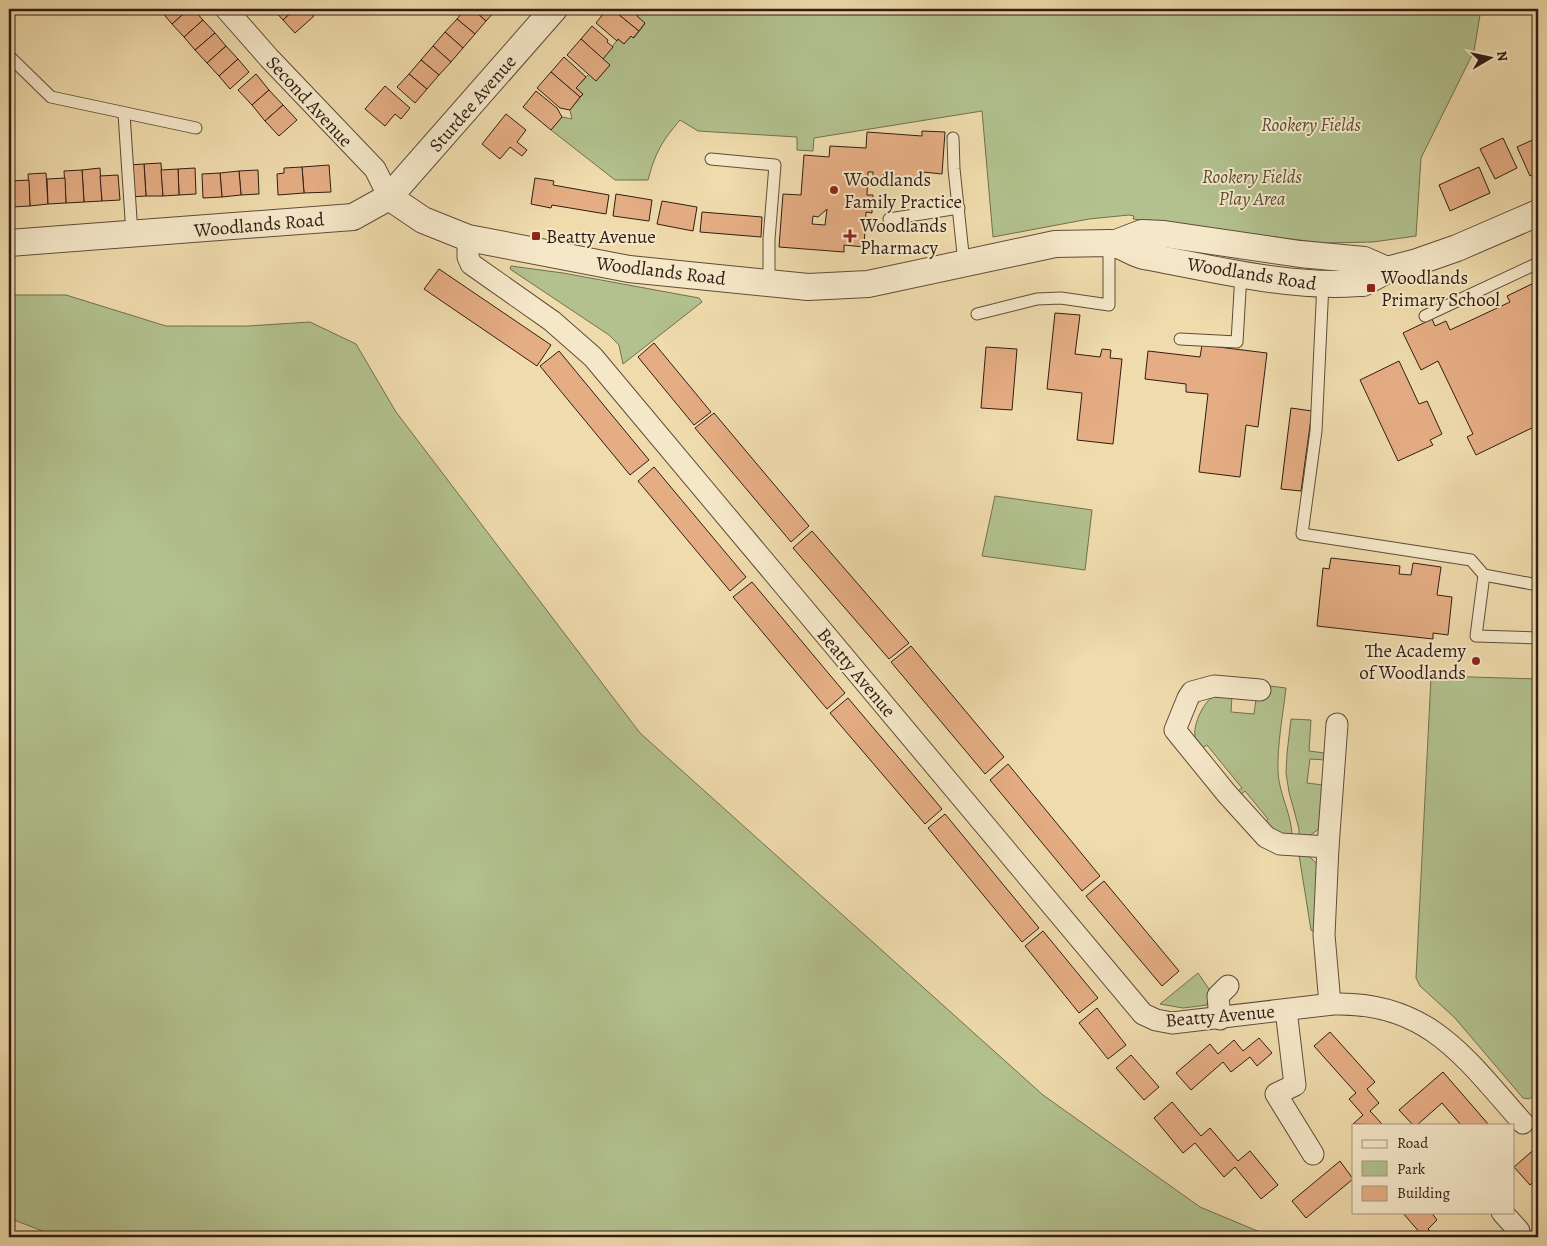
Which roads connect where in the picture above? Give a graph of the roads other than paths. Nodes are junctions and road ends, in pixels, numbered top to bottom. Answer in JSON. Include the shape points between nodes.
{"nodes":[{"id":1,"x":226,"y":9,"type":"edge"},
{"id":2,"x":554,"y":9,"type":"edge"},
{"id":3,"x":9,"y":56,"type":"edge"},
{"id":4,"x":124,"y":114,"type":"junction"},
{"id":5,"x":196,"y":128,"type":"dead end"},
{"id":6,"x":953,"y":138,"type":"dead end"},
{"id":7,"x":710,"y":159,"type":"dead end"},
{"id":8,"x":389,"y":197,"type":"junction"},
{"id":9,"x":959,"y":208,"type":"junction"},
{"id":10,"x":1538,"y":213,"type":"edge"},
{"id":11,"x":889,"y":219,"type":"dead end"},
{"id":12,"x":132,"y":235,"type":"junction"},
{"id":13,"x":468,"y":238,"type":"junction"},
{"id":14,"x":9,"y":243,"type":"edge"},
{"id":15,"x":1113,"y":243,"type":"junction"},
{"id":16,"x":964,"y":263,"type":"junction"},
{"id":17,"x":1538,"y":263,"type":"edge"},
{"id":18,"x":1324,"y":270,"type":"junction"},
{"id":19,"x":1241,"y":274,"type":"junction"},
{"id":20,"x":769,"y":283,"type":"junction"},
{"id":21,"x":977,"y":314,"type":"dead end"},
{"id":22,"x":1425,"y":316,"type":"dead end"},
{"id":23,"x":1180,"y":339,"type":"dead end"},
{"id":24,"x":1484,"y":575,"type":"junction"},
{"id":25,"x":1538,"y":585,"type":"edge"},
{"id":26,"x":1538,"y":638,"type":"edge"},
{"id":27,"x":1260,"y":690,"type":"dead end"},
{"id":28,"x":1336,"y":724,"type":"dead end"},
{"id":29,"x":1328,"y":847,"type":"junction"},
{"id":30,"x":1228,"y":986,"type":"dead end"},
{"id":31,"x":1330,"y":1004,"type":"junction"},
{"id":32,"x":1286,"y":1010,"type":"junction"},
{"id":33,"x":1220,"y":1018,"type":"junction"},
{"id":34,"x":1525,"y":1122,"type":"edge"},
{"id":35,"x":1313,"y":1154,"type":"dead end"},
{"id":36,"x":1504,"y":1214,"type":"edge"},
{"id":37,"x":1519,"y":1231,"type":"dead end"}],
"edges":[{"from":1,"to":8,"type":"street","name":"Second Avenue","via":[[375,169]]},
{"from":2,"to":8,"type":"street","name":"Sturdee Avenue"},
{"from":3,"to":4,"type":"lane","via":[[51,97]]},
{"from":4,"to":5,"type":"lane"},
{"from":4,"to":12,"type":"lane"},
{"from":6,"to":9,"type":"lane"},
{"from":7,"to":20,"type":"lane","via":[[776,165],[769,239]]},
{"from":8,"to":12,"type":"street","name":"Woodlands Road","via":[[353,217]]},
{"from":8,"to":13,"type":"street","name":"Woodlands Road","via":[[422,220]]},
{"from":9,"to":11,"type":"lane"},
{"from":9,"to":16,"type":"lane"},
{"from":10,"to":18,"type":"street","name":"Woodlands Road","via":[[1457,248],[1387,270],[1363,283]]},
{"from":12,"to":14,"type":"street","name":"Woodlands Road"},
{"from":13,"to":20,"type":"street","name":"Woodlands Road","via":[[629,269]]},
{"from":13,"to":33,"type":"street","name":"Beatty Avenue","via":[[471,264],[552,320],[593,357],[1140,1011],[1170,1023]]},
{"from":15,"to":16,"type":"street","name":"Woodlands Road","via":[[1055,244]]},
{"from":15,"to":18,"type":"street","name":"Woodlands Road","via":[[1142,233],[1155,234]]},
{"from":15,"to":19,"type":"street","name":"Woodlands Road","via":[[1136,254]]},
{"from":15,"to":21,"type":"lane","via":[[1109,305],[1061,298],[1037,299]]},
{"from":16,"to":20,"type":"street","name":"Woodlands Road","via":[[868,284],[808,287]]},
{"from":17,"to":22,"type":"lane"},
{"from":18,"to":19,"type":"street","name":"Woodlands Road"},
{"from":18,"to":24,"type":"lane","via":[[1316,431],[1302,534],[1471,560]]},
{"from":19,"to":23,"type":"lane","via":[[1237,342]]},
{"from":24,"to":25,"type":"lane"},
{"from":24,"to":26,"type":"lane","via":[[1476,636]]},
{"from":27,"to":29,"type":"street","via":[[1214,686],[1192,692],[1175,730],[1266,838],[1280,844]]},
{"from":28,"to":29,"type":"street"},
{"from":29,"to":31,"type":"street","via":[[1324,935]]},
{"from":30,"to":33,"type":"street","via":[[1218,996]]},
{"from":31,"to":32,"type":"street","name":"Beatty Avenue"},
{"from":31,"to":34,"type":"street","name":"Beatty Avenue","via":[[1380,1008],[1406,1016],[1434,1032],[1457,1049]]},
{"from":32,"to":33,"type":"street","name":"Beatty Avenue"},
{"from":32,"to":35,"type":"street","name":"Beatty Avenue","via":[[1296,1085],[1276,1094]]},
{"from":36,"to":37,"type":"street"}]}
